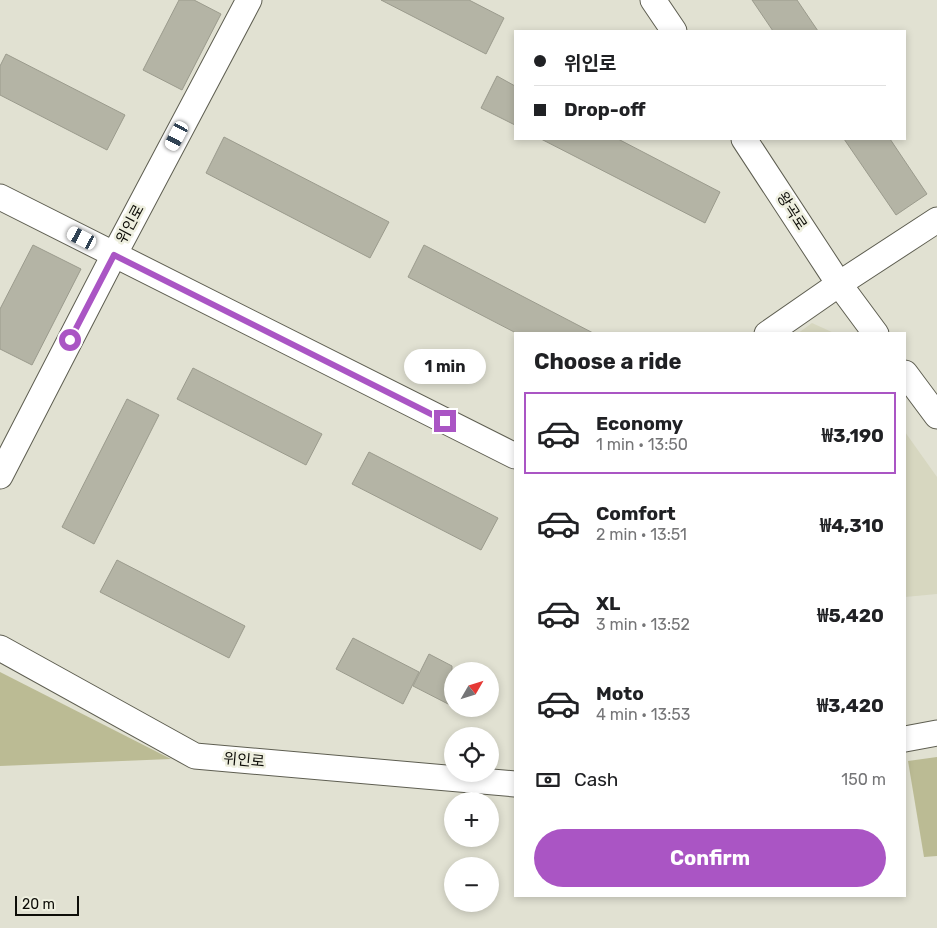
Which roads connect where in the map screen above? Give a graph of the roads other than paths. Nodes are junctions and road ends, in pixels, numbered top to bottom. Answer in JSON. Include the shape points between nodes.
{"nodes":[{"id":1,"x":249,"y":0,"type":"edge"},
{"id":2,"x":653,"y":0,"type":"edge"},
{"id":3,"x":673,"y":30,"type":"edge"},
{"id":4,"x":745,"y":140,"type":"edge"},
{"id":5,"x":0,"y":197,"type":"edge"},
{"id":6,"x":937,"y":220,"type":"edge"},
{"id":7,"x":114,"y":255,"type":"junction"},
{"id":8,"x":839,"y":284,"type":"junction"},
{"id":9,"x":770,"y":332,"type":"edge"},
{"id":10,"x":875,"y":332,"type":"edge"},
{"id":11,"x":906,"y":374,"type":"edge"},
{"id":12,"x":937,"y":416,"type":"edge"},
{"id":13,"x":514,"y":455,"type":"edge"},
{"id":14,"x":0,"y":476,"type":"edge"},
{"id":15,"x":0,"y":648,"type":"edge"},
{"id":16,"x":937,"y":733,"type":"edge"},
{"id":17,"x":906,"y":739,"type":"edge"},
{"id":18,"x":514,"y":784,"type":"edge"}],
"edges":[{"from":1,"to":7,"type":"street","name":"위인로"},
{"from":2,"to":3,"type":"street"},
{"from":4,"to":8,"type":"street","name":"왕곡로"},
{"from":5,"to":7,"type":"street"},
{"from":6,"to":8,"type":"street"},
{"from":7,"to":13,"type":"street"},
{"from":7,"to":14,"type":"street","name":"위인로"},
{"from":8,"to":9,"type":"street"},
{"from":8,"to":10,"type":"street","name":"왕곡로"},
{"from":11,"to":12,"type":"street"},
{"from":15,"to":18,"type":"street","name":"위인로","via":[[195,756]]},
{"from":16,"to":17,"type":"street"}]}
